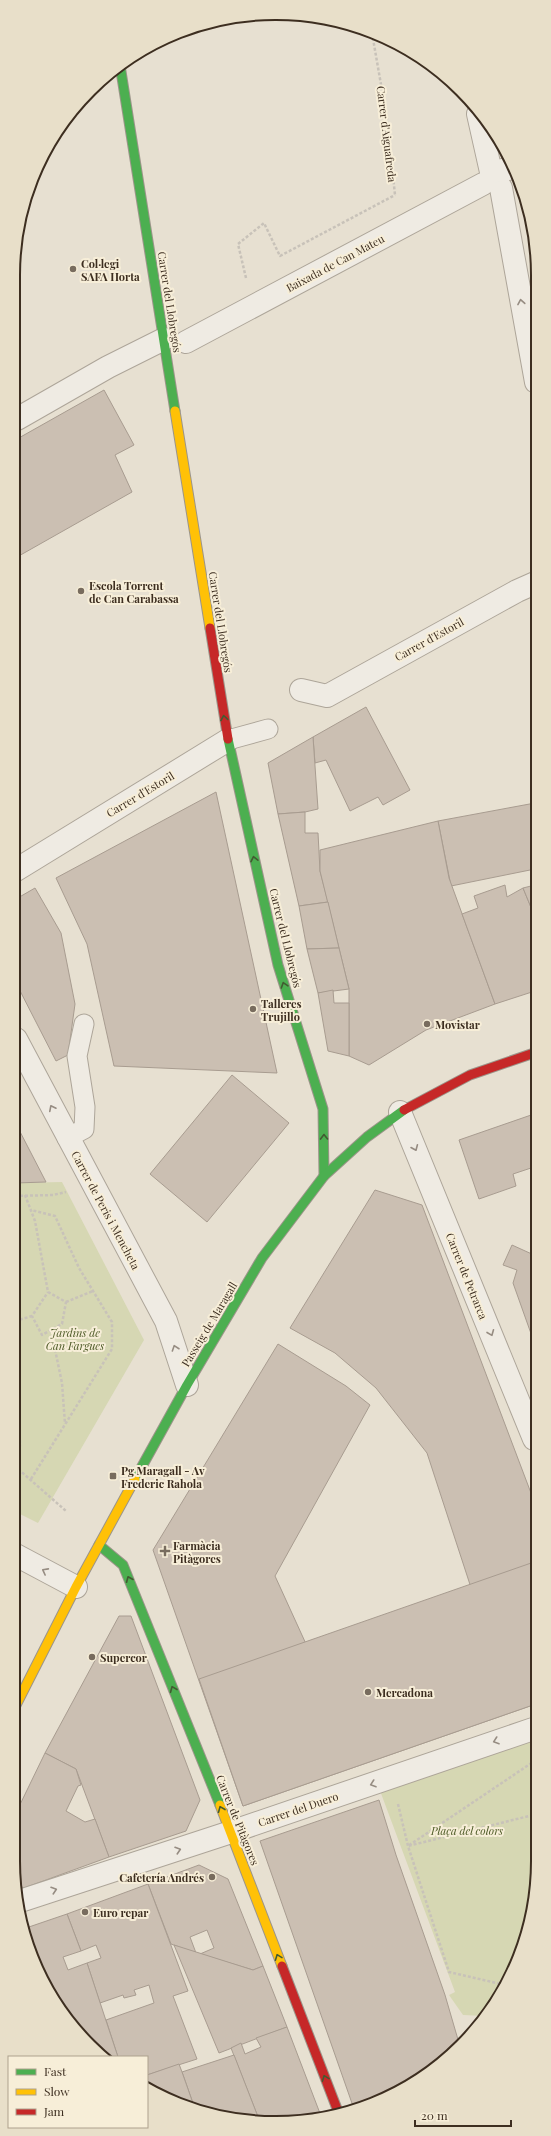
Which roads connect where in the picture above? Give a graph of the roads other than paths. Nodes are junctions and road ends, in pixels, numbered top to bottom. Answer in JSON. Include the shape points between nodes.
{"nodes":[{"id":1,"x":121,"y":72,"type":"edge"},
{"id":2,"x":479,"y":121,"type":"edge"},
{"id":3,"x":509,"y":170,"type":"edge"},
{"id":4,"x":487,"y":178,"type":"junction"},
{"id":5,"x":164,"y":339,"type":"junction"},
{"id":6,"x":186,"y":342,"type":"dead end"},
{"id":7,"x":531,"y":354,"type":"edge"},
{"id":8,"x":20,"y":417,"type":"edge"},
{"id":9,"x":531,"y":585,"type":"edge"},
{"id":10,"x":301,"y":690,"type":"dead end"},
{"id":11,"x":268,"y":729,"type":"dead end"},
{"id":12,"x":228,"y":740,"type":"junction"},
{"id":13,"x":20,"y":868,"type":"edge"},
{"id":14,"x":84,"y":1024,"type":"dead end"},
{"id":15,"x":20,"y":1047,"type":"edge"},
{"id":16,"x":531,"y":1054,"type":"edge"},
{"id":17,"x":400,"y":1112,"type":"junction"},
{"id":18,"x":67,"y":1138,"type":"junction"},
{"id":19,"x":324,"y":1176,"type":"junction"},
{"id":20,"x":187,"y":1385,"type":"junction"},
{"id":21,"x":531,"y":1432,"type":"edge"},
{"id":22,"x":99,"y":1545,"type":"junction"},
{"id":23,"x":20,"y":1557,"type":"edge"},
{"id":24,"x":76,"y":1587,"type":"junction"},
{"id":25,"x":20,"y":1699,"type":"edge"},
{"id":26,"x":531,"y":1730,"type":"edge"},
{"id":27,"x":231,"y":1832,"type":"junction"},
{"id":28,"x":23,"y":1900,"type":"edge"},
{"id":29,"x":337,"y":2108,"type":"edge"}],
"edges":[{"from":1,"to":5,"type":"street","name":"Carrer del Llobregós"},
{"from":2,"to":4,"type":"street"},
{"from":3,"to":4,"type":"street","name":"Baixada de Can Mateu"},
{"from":4,"to":6,"type":"street","name":"Baixada de Can Mateu","via":[[431,212]]},
{"from":7,"to":4,"type":"street","one_way":true,"via":[[501,188]]},
{"from":5,"to":8,"type":"street","via":[[108,367]]},
{"from":12,"to":5,"type":"street","name":"Carrer del Llobregós","one_way":true},
{"from":9,"to":10,"type":"street","name":"Carrer d'Estoril","via":[[327,696]]},
{"from":11,"to":12,"type":"lane","name":"Carrer d'Estoril"},
{"from":12,"to":13,"type":"street","name":"Carrer d'Estoril"},
{"from":19,"to":12,"type":"street","name":"Carrer del Llobregós","one_way":true,"via":[[323,1110],[278,964]]},
{"from":14,"to":18,"type":"lane","via":[[77,1056],[85,1107],[84,1128]]},
{"from":18,"to":15,"type":"street","name":"Carrer de Peris i Mencheta","one_way":true},
{"from":16,"to":17,"type":"street","name":"Passeig de Maragall","via":[[470,1075]]},
{"from":17,"to":19,"type":"street","name":"Passeig de Maragall","via":[[367,1137]]},
{"from":17,"to":21,"type":"street","name":"Carrer de Petrarca","one_way":true},
{"from":20,"to":18,"type":"street","name":"Carrer de Peris i Mencheta","one_way":true,"via":[[166,1321]]},
{"from":19,"to":20,"type":"street","name":"Passeig de Maragall","via":[[262,1258]]},
{"from":20,"to":22,"type":"street","name":"Passeig de Maragall"},
{"from":22,"to":24,"type":"street","name":"Passeig de Maragall"},
{"from":27,"to":22,"type":"street","name":"Carrer de Pitàgores","one_way":true,"via":[[123,1565]]},
{"from":24,"to":23,"type":"street","one_way":true},
{"from":24,"to":25,"type":"street","name":"Passeig de Maragall"},
{"from":26,"to":27,"type":"street","name":"Carrer del Duero","one_way":true},
{"from":28,"to":27,"type":"street","name":"Carrer del Duero","one_way":true},
{"from":29,"to":27,"type":"street","name":"Carrer de Pitàgores","one_way":true}]}
